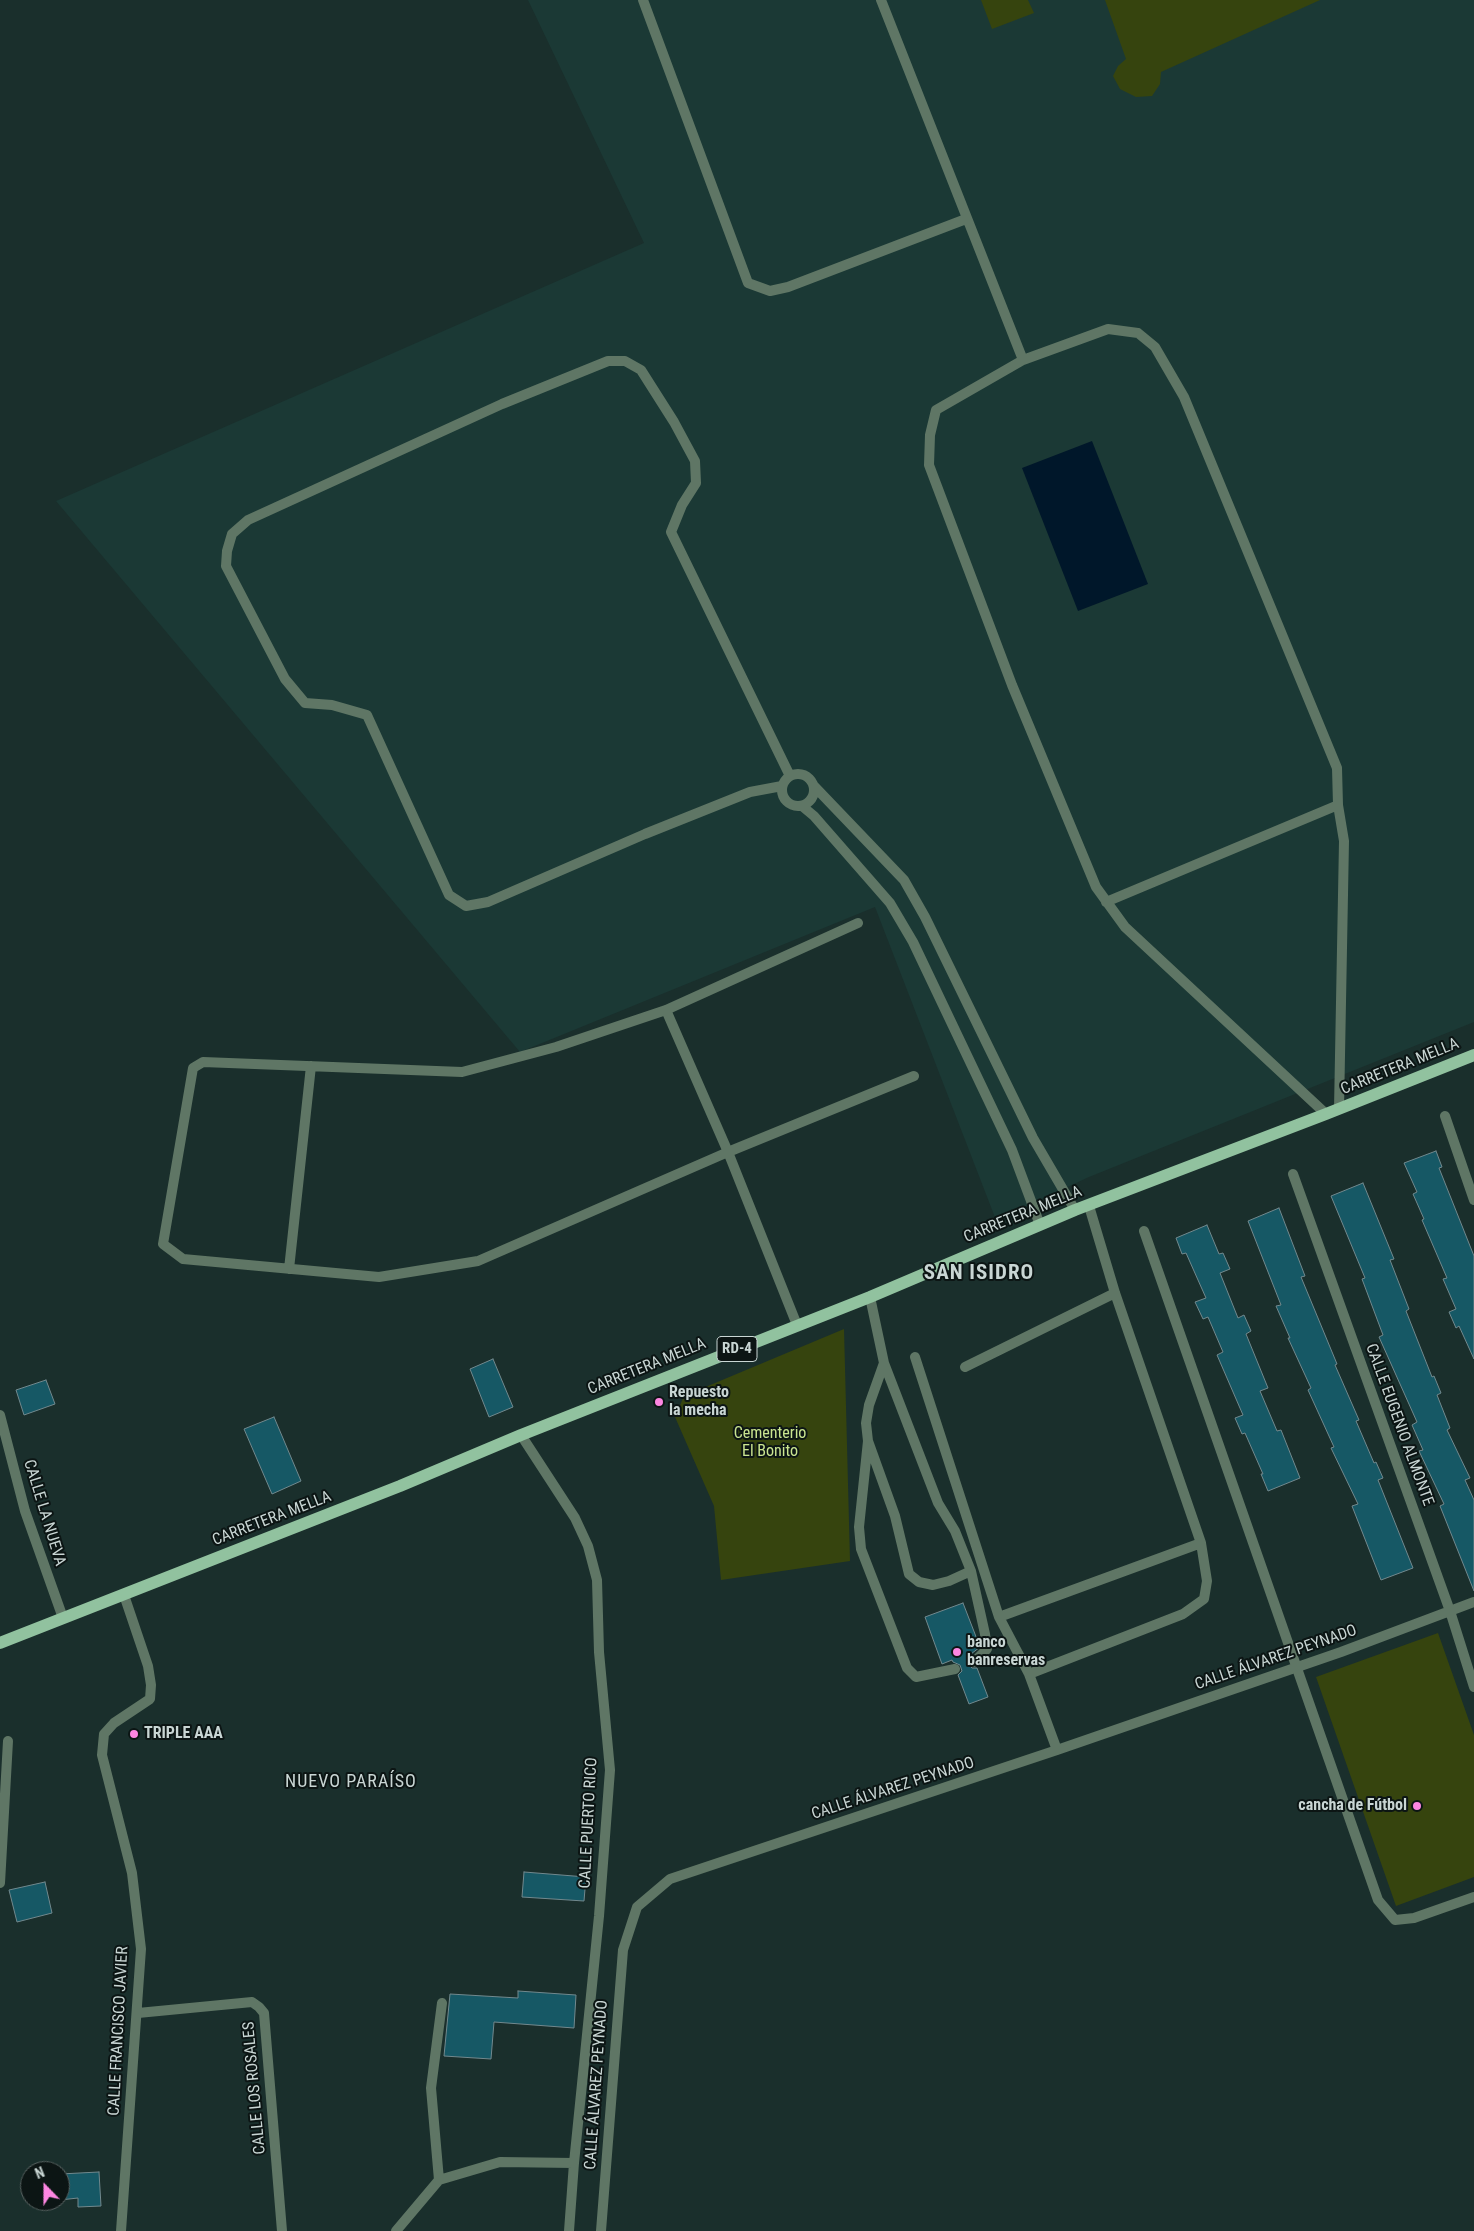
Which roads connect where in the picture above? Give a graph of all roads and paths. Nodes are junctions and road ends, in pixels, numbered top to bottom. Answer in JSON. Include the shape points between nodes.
{"nodes":[{"id":1,"x":643,"y":0,"type":"edge"},
{"id":2,"x":881,"y":0,"type":"edge"},
{"id":3,"x":966,"y":218,"type":"junction"},
{"id":4,"x":1023,"y":360,"type":"junction"},
{"id":5,"x":790,"y":776,"type":"junction"},
{"id":6,"x":782,"y":786,"type":"junction"},
{"id":7,"x":814,"y":786,"type":"junction"},
{"id":8,"x":1338,"y":805,"type":"junction"},
{"id":9,"x":802,"y":806,"type":"junction"},
{"id":10,"x":1106,"y":902,"type":"junction"},
{"id":11,"x":858,"y":924,"type":"dead end"},
{"id":12,"x":666,"y":1010,"type":"junction"},
{"id":13,"x":1474,"y":1055,"type":"edge"},
{"id":14,"x":311,"y":1066,"type":"junction"},
{"id":15,"x":914,"y":1076,"type":"dead end"},
{"id":16,"x":1339,"y":1109,"type":"junction"},
{"id":17,"x":1326,"y":1114,"type":"junction"},
{"id":18,"x":1445,"y":1116,"type":"dead end"},
{"id":19,"x":728,"y":1152,"type":"junction"},
{"id":20,"x":1293,"y":1174,"type":"dead end"},
{"id":21,"x":1474,"y":1200,"type":"edge"},
{"id":22,"x":1089,"y":1206,"type":"junction"},
{"id":23,"x":1075,"y":1210,"type":"junction"},
{"id":24,"x":1040,"y":1225,"type":"junction"},
{"id":25,"x":1144,"y":1231,"type":"dead end"},
{"id":26,"x":289,"y":1269,"type":"junction"},
{"id":27,"x":1115,"y":1293,"type":"junction"},
{"id":28,"x":870,"y":1297,"type":"junction"},
{"id":29,"x":797,"y":1325,"type":"junction"},
{"id":30,"x":915,"y":1357,"type":"dead end"},
{"id":31,"x":884,"y":1363,"type":"junction"},
{"id":32,"x":965,"y":1367,"type":"dead end"},
{"id":33,"x":0,"y":1415,"type":"edge"},
{"id":34,"x":521,"y":1435,"type":"junction"},
{"id":35,"x":868,"y":1440,"type":"junction"},
{"id":36,"x":1201,"y":1543,"type":"junction"},
{"id":37,"x":971,"y":1571,"type":"junction"},
{"id":38,"x":124,"y":1595,"type":"junction"},
{"id":39,"x":1474,"y":1602,"type":"edge"},
{"id":40,"x":1450,"y":1611,"type":"junction"},
{"id":41,"x":999,"y":1617,"type":"junction"},
{"id":42,"x":63,"y":1618,"type":"junction"},
{"id":43,"x":0,"y":1643,"type":"edge"},
{"id":44,"x":974,"y":1662,"type":"dead end"},
{"id":45,"x":1297,"y":1667,"type":"junction"},
{"id":46,"x":955,"y":1669,"type":"dead end"},
{"id":47,"x":1029,"y":1674,"type":"junction"},
{"id":48,"x":1474,"y":1687,"type":"edge"},
{"id":49,"x":8,"y":1741,"type":"dead end"},
{"id":50,"x":1057,"y":1750,"type":"junction"},
{"id":51,"x":0,"y":1883,"type":"edge"},
{"id":52,"x":1474,"y":1896,"type":"edge"},
{"id":53,"x":442,"y":2003,"type":"dead end"},
{"id":54,"x":138,"y":2014,"type":"junction"},
{"id":55,"x":574,"y":2163,"type":"junction"},
{"id":56,"x":439,"y":2180,"type":"junction"},
{"id":57,"x":120,"y":2231,"type":"edge"},
{"id":58,"x":282,"y":2231,"type":"edge"},
{"id":59,"x":396,"y":2231,"type":"edge"},
{"id":60,"x":569,"y":2231,"type":"edge"},
{"id":61,"x":601,"y":2231,"type":"edge"}],
"edges":[{"from":1,"to":3,"type":"street","via":[[748,283],[770,290],[788,287]]},
{"from":2,"to":3,"type":"street"},
{"from":3,"to":4,"type":"street"},
{"from":4,"to":8,"type":"street","via":[[1108,329],[1138,333],[1155,348],[1184,397],[1337,768]]},
{"from":4,"to":10,"type":"street","via":[[936,410],[930,435],[929,465],[1016,694],[1096,887]]},
{"from":5,"to":6,"type":"street"},
{"from":5,"to":6,"type":"street","via":[[671,532],[682,504],[696,483],[695,461],[641,370],[625,361],[608,361],[502,404],[248,520],[232,534],[226,566],[285,679],[305,703],[332,705],[367,715],[449,895],[466,906],[488,902],[750,792]]},
{"from":5,"to":7,"type":"street","via":[[802,774]]},
{"from":6,"to":9,"type":"street","via":[[786,802]]},
{"from":7,"to":9,"type":"street","via":[[814,795]]},
{"from":7,"to":23,"type":"street","via":[[904,880],[1033,1138]]},
{"from":8,"to":10,"type":"street"},
{"from":8,"to":16,"type":"street","via":[[1344,841]]},
{"from":9,"to":24,"type":"street","via":[[890,903],[1012,1150]]},
{"from":10,"to":17,"type":"street","via":[[1125,927]]},
{"from":11,"to":12,"type":"street"},
{"from":12,"to":14,"type":"street","via":[[556,1047],[462,1072]]},
{"from":12,"to":19,"type":"street"},
{"from":13,"to":16,"type":"main road","name":"CARRETERA MELLA","number":"RD-4"},
{"from":14,"to":26,"type":"street"},
{"from":14,"to":26,"type":"street","via":[[203,1062],[193,1068],[163,1244],[183,1259]]},
{"from":15,"to":19,"type":"street"},
{"from":16,"to":17,"type":"main road","name":"CARRETERA MELLA","number":"RD-4"},
{"from":17,"to":22,"type":"main road","name":"CARRETERA MELLA","number":"RD-4"},
{"from":18,"to":21,"type":"street"},
{"from":19,"to":26,"type":"street","via":[[478,1260],[378,1277]]},
{"from":19,"to":29,"type":"street"},
{"from":20,"to":40,"type":"street","name":"CALLE EUGENIO ALMONTE"},
{"from":22,"to":23,"type":"main road","name":"CARRETERA MELLA","number":"RD-4"},
{"from":22,"to":27,"type":"street"},
{"from":23,"to":24,"type":"main road","name":"CARRETERA MELLA","number":"RD-4"},
{"from":24,"to":28,"type":"main road","name":"CARRETERA MELLA","number":"RD-4"},
{"from":25,"to":45,"type":"street"},
{"from":27,"to":32,"type":"street"},
{"from":27,"to":36,"type":"street"},
{"from":28,"to":29,"type":"main road","name":"CARRETERA MELLA","number":"RD-4"},
{"from":28,"to":31,"type":"street"},
{"from":29,"to":34,"type":"main road","name":"CARRETERA MELLA","number":"RD-4"},
{"from":30,"to":41,"type":"street"},
{"from":31,"to":35,"type":"street","via":[[869,1405]]},
{"from":31,"to":37,"type":"street","via":[[938,1504],[956,1531]]},
{"from":33,"to":42,"type":"street","name":"CALLE LA NUEVA","via":[[25,1511]]},
{"from":34,"to":38,"type":"main road","name":"CARRETERA MELLA","number":"RD-4"},
{"from":34,"to":55,"type":"street","name":"CALLE PUERTO RICO","via":[[575,1518],[588,1546],[597,1580],[599,1652],[610,1770]]},
{"from":35,"to":37,"type":"street","via":[[895,1516],[910,1574],[918,1582],[933,1585]]},
{"from":35,"to":46,"type":"street","via":[[859,1527],[861,1550],[907,1668],[916,1677]]},
{"from":36,"to":41,"type":"street"},
{"from":36,"to":47,"type":"street","via":[[1207,1582],[1204,1599],[1183,1614]]},
{"from":37,"to":44,"type":"street","via":[[987,1649]]},
{"from":38,"to":42,"type":"main road","name":"CARRETERA MELLA","number":"RD-4"},
{"from":38,"to":54,"type":"street","name":"CALLE FRANCISCO JAVIER","via":[[148,1666],[150,1699],[114,1723],[104,1734],[102,1755],[132,1873],[141,1949]]},
{"from":39,"to":40,"type":"street","name":"CALLE ÁLVAREZ PEYNADO"},
{"from":40,"to":45,"type":"street","name":"CALLE ÁLVAREZ PEYNADO"},
{"from":40,"to":48,"type":"street","name":"CALLE EUGENIO ALMONTE"},
{"from":41,"to":47,"type":"street"},
{"from":42,"to":43,"type":"main road","name":"CARRETERA MELLA","number":"RD-4"},
{"from":45,"to":50,"type":"street","name":"CALLE ÁLVAREZ PEYNADO"},
{"from":45,"to":52,"type":"street","via":[[1378,1900],[1395,1920],[1414,1918]]},
{"from":47,"to":50,"type":"street"},
{"from":49,"to":51,"type":"street"},
{"from":50,"to":61,"type":"street","name":"CALLE ÁLVAREZ PEYNADO","via":[[670,1880],[637,1908],[623,1950]]},
{"from":53,"to":56,"type":"street","via":[[431,2088]]},
{"from":54,"to":57,"type":"street","name":"CALLE FRANCISCO JAVIER"},
{"from":54,"to":58,"type":"street","name":"CALLE LOS ROSALES","via":[[252,2002],[264,2013]]},
{"from":55,"to":56,"type":"street","via":[[500,2162]]},
{"from":55,"to":60,"type":"street","name":"CALLE PUERTO RICO"},
{"from":56,"to":59,"type":"street"}]}
